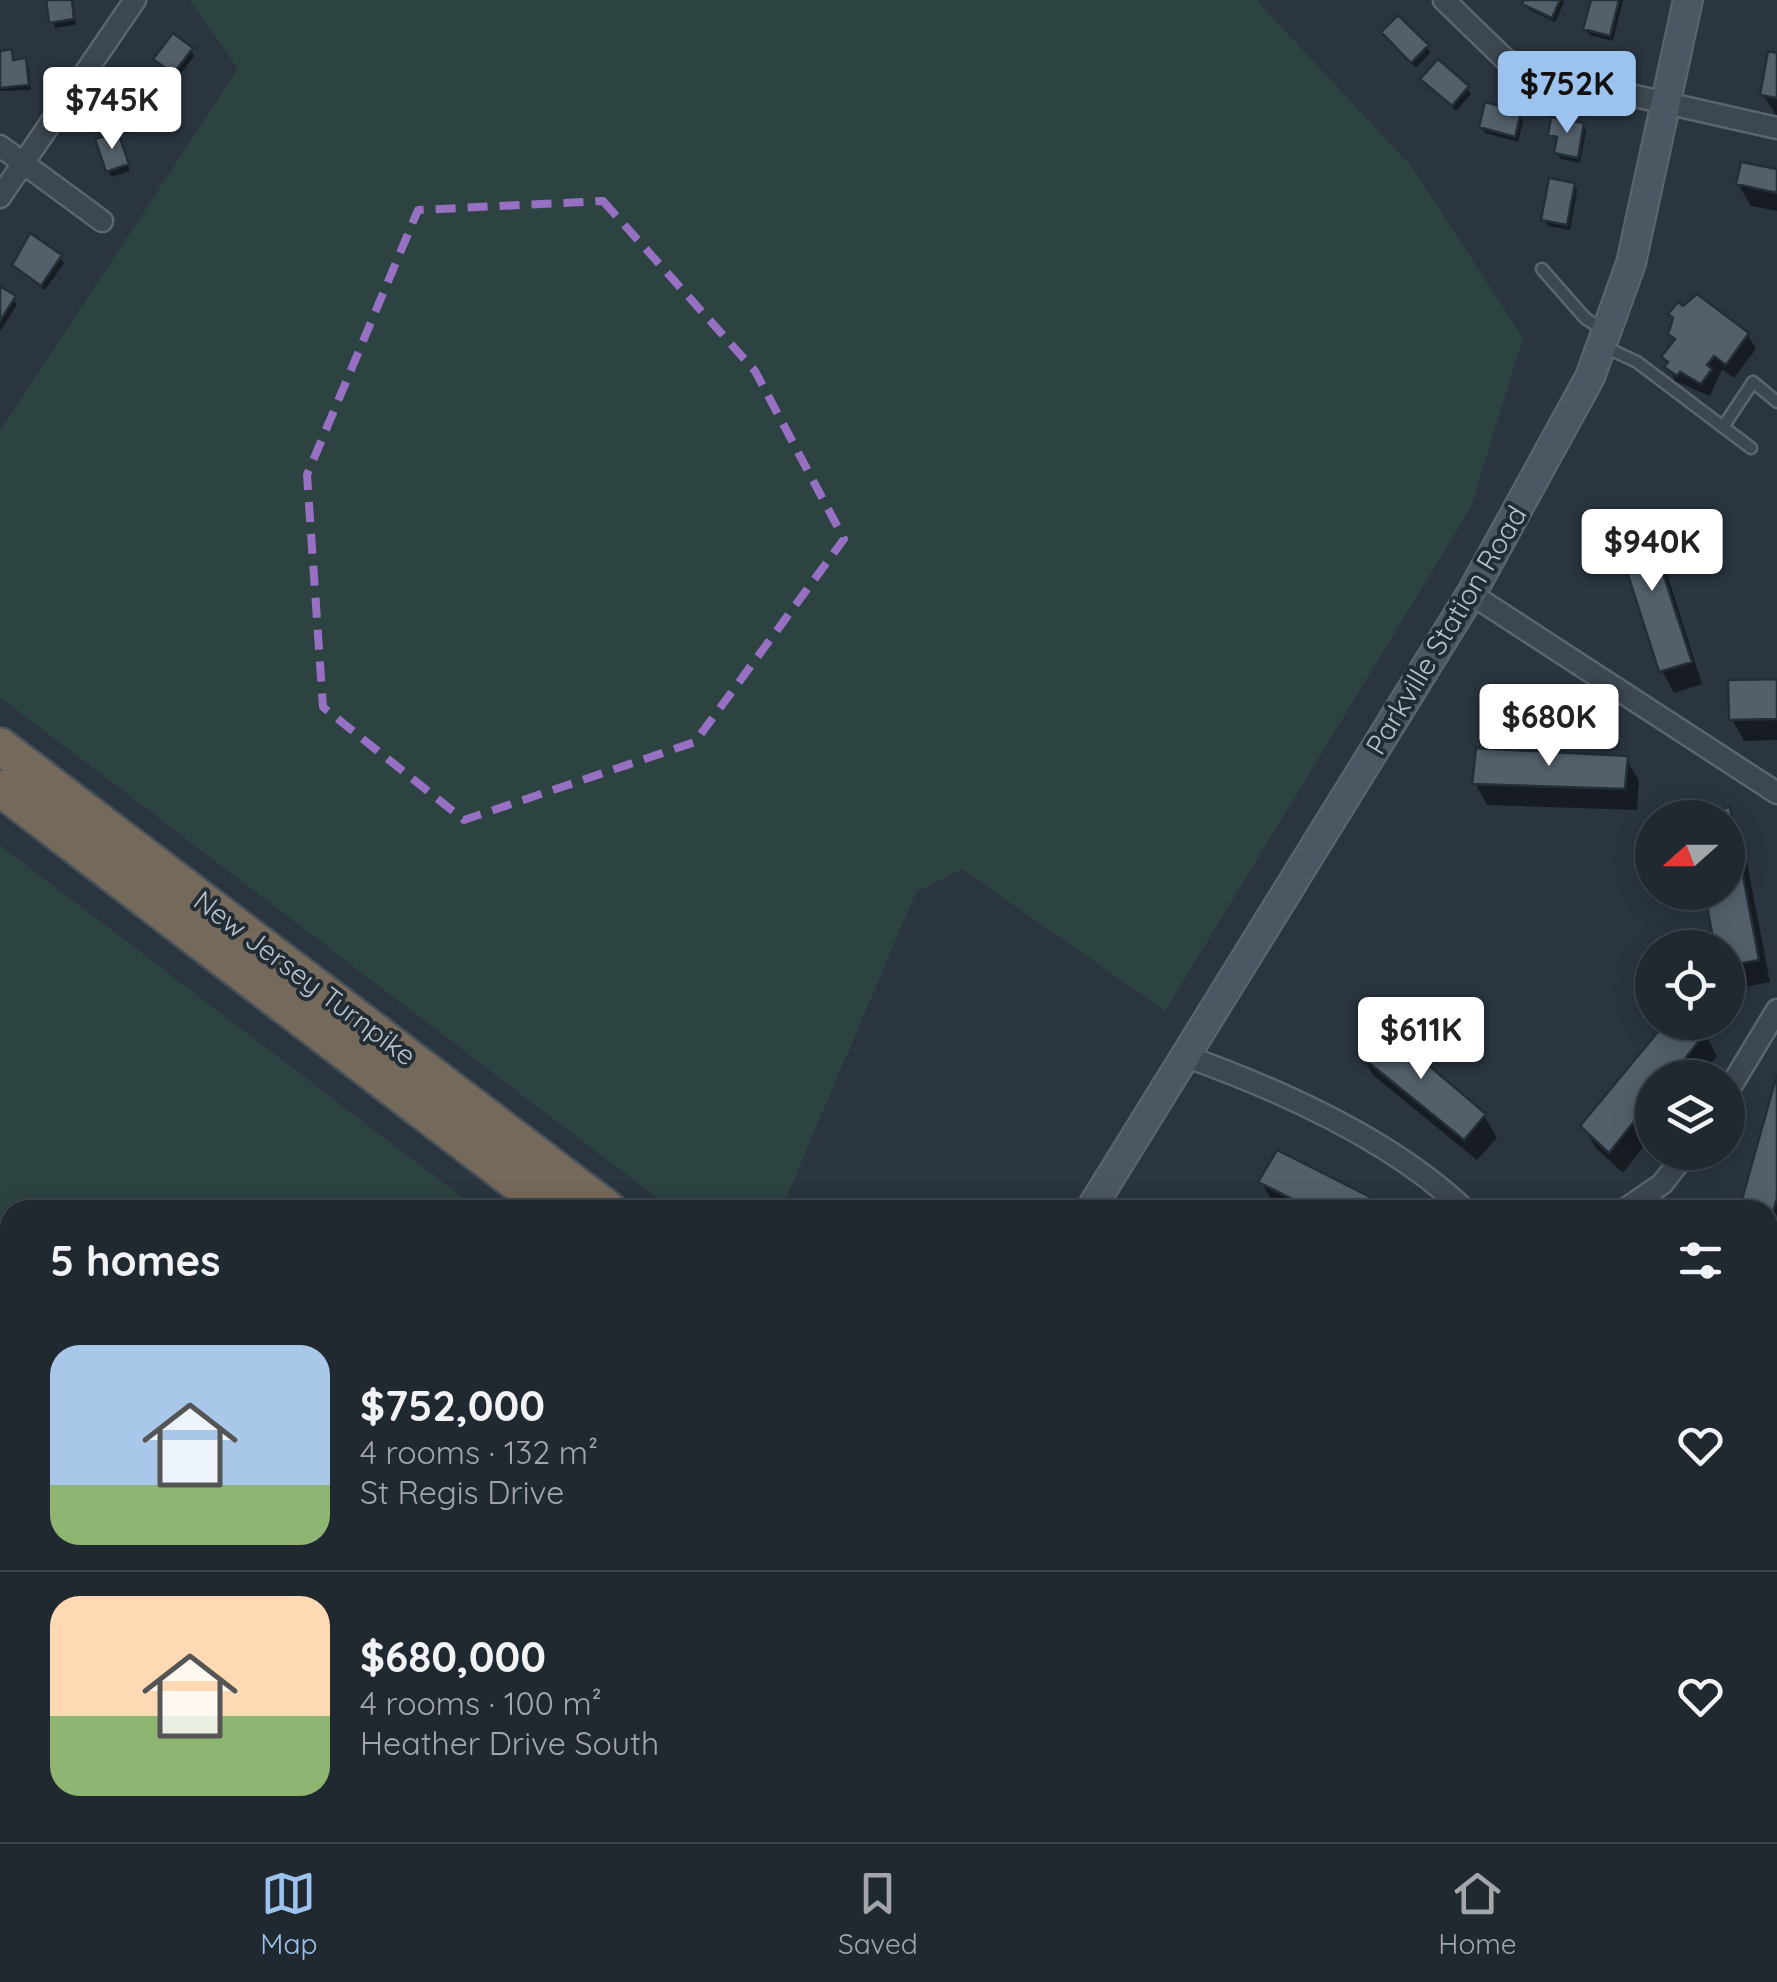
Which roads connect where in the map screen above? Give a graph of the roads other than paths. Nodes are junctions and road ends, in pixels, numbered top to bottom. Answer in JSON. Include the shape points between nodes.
{"nodes":[{"id":1,"x":135,"y":0,"type":"edge"},
{"id":2,"x":1444,"y":0,"type":"edge"},
{"id":3,"x":1688,"y":0,"type":"edge"},
{"id":4,"x":1666,"y":103,"type":"junction"},
{"id":5,"x":1777,"y":128,"type":"edge"},
{"id":6,"x":0,"y":146,"type":"edge"},
{"id":7,"x":23,"y":164,"type":"junction"},
{"id":8,"x":0,"y":197,"type":"edge"},
{"id":9,"x":102,"y":221,"type":"dead end"},
{"id":10,"x":1542,"y":269,"type":"dead end"},
{"id":11,"x":1604,"y":339,"type":"junction"},
{"id":12,"x":1777,"y":402,"type":"edge"},
{"id":13,"x":1723,"y":426,"type":"junction"},
{"id":14,"x":1751,"y":448,"type":"dead end"},
{"id":15,"x":1471,"y":594,"type":"junction"},
{"id":16,"x":0,"y":746,"type":"edge"},
{"id":17,"x":0,"y":788,"type":"edge"},
{"id":18,"x":1777,"y":793,"type":"edge"},
{"id":19,"x":1777,"y":1010,"type":"edge"},
{"id":20,"x":1185,"y":1056,"type":"junction"},
{"id":21,"x":1745,"y":1063,"type":"edge"},
{"id":22,"x":1672,"y":1170,"type":"edge"},
{"id":23,"x":539,"y":1200,"type":"edge"},
{"id":24,"x":596,"y":1200,"type":"edge"},
{"id":25,"x":1096,"y":1200,"type":"edge"},
{"id":26,"x":1455,"y":1200,"type":"edge"},
{"id":27,"x":1639,"y":1200,"type":"edge"}],
"edges":[{"from":1,"to":7,"type":"street"},
{"from":2,"to":4,"type":"street","via":[[1507,62]]},
{"from":3,"to":4,"type":"main road","name":"Parkville Station Road"},
{"from":4,"to":5,"type":"street"},
{"from":4,"to":11,"type":"main road","name":"Parkville Station Road","via":[[1631,263]]},
{"from":6,"to":7,"type":"street"},
{"from":7,"to":8,"type":"street"},
{"from":7,"to":9,"type":"street"},
{"from":10,"to":11,"type":"lane"},
{"from":11,"to":13,"type":"lane"},
{"from":11,"to":15,"type":"main road","name":"Parkville Station Road","via":[[1548,459]]},
{"from":12,"to":13,"type":"lane","via":[[1753,382]]},
{"from":13,"to":14,"type":"lane"},
{"from":15,"to":18,"type":"street"},
{"from":15,"to":20,"type":"main road","name":"Parkville Station Road"},
{"from":16,"to":24,"type":"highway","name":"New Jersey Turnpike"},
{"from":17,"to":23,"type":"highway","name":"New Jersey Turnpike"},
{"from":19,"to":21,"type":"street"},
{"from":20,"to":25,"type":"main road","name":"Parkville Station Road"},
{"from":20,"to":26,"type":"street","via":[[1278,1090],[1430,1178]]},
{"from":22,"to":27,"type":"street"}]}
